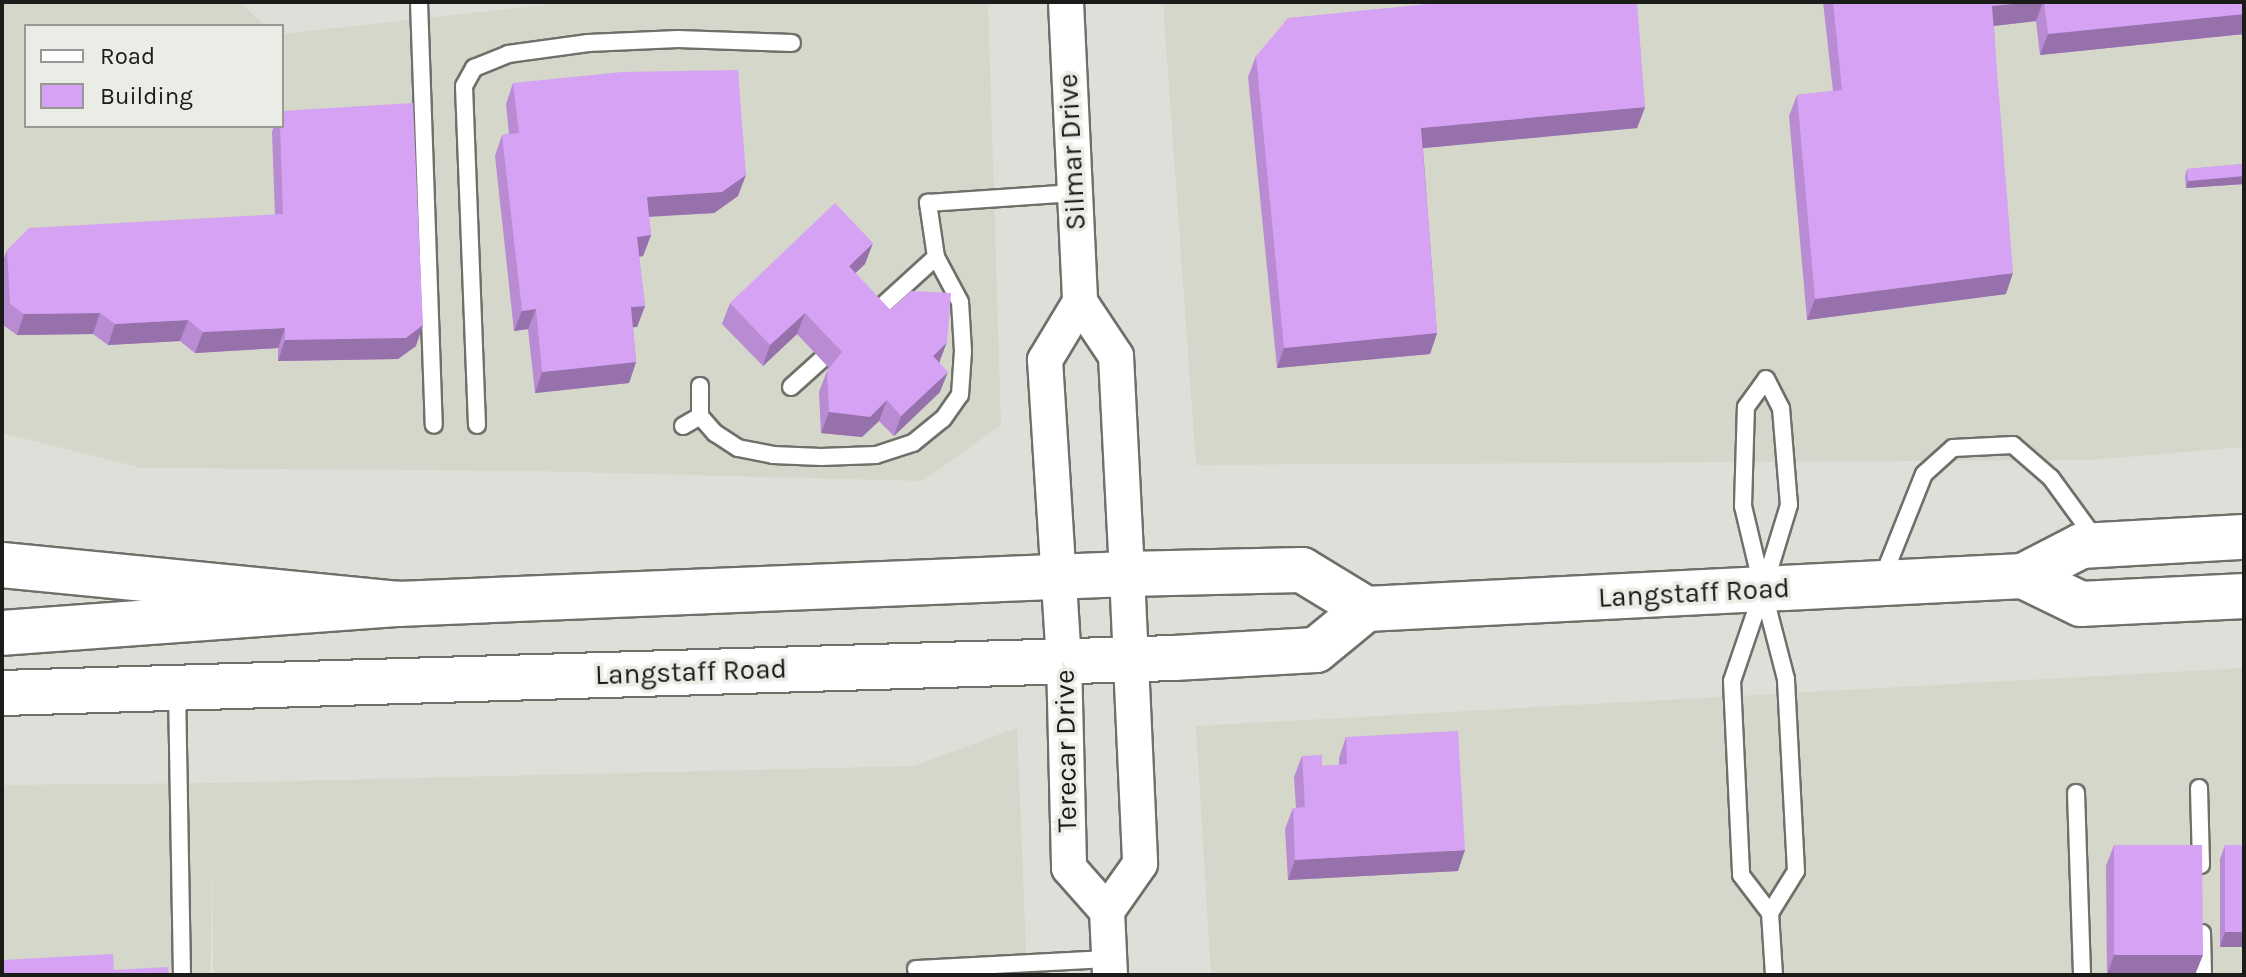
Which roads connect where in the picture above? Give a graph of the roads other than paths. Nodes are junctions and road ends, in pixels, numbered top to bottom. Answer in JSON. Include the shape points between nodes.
{"nodes":[{"id":1,"x":419,"y":2,"type":"edge"},
{"id":2,"x":1066,"y":2,"type":"edge"},
{"id":3,"x":792,"y":43,"type":"dead end"},
{"id":4,"x":1074,"y":193,"type":"junction"},
{"id":5,"x":936,"y":257,"type":"junction"},
{"id":6,"x":1080,"y":302,"type":"junction"},
{"id":7,"x":870,"y":317,"type":"edge"},
{"id":8,"x":821,"y":360,"type":"edge"},
{"id":9,"x":700,"y":386,"type":"dead end"},
{"id":10,"x":791,"y":387,"type":"dead end"},
{"id":11,"x":700,"y":416,"type":"junction"},
{"id":12,"x":434,"y":425,"type":"dead end"},
{"id":13,"x":477,"y":425,"type":"dead end"},
{"id":14,"x":683,"y":426,"type":"dead end"},
{"id":15,"x":2244,"y":537,"type":"edge"},
{"id":16,"x":2100,"y":545,"type":"junction"},
{"id":17,"x":2,"y":565,"type":"edge"},
{"id":18,"x":1127,"y":574,"type":"junction"},
{"id":19,"x":2023,"y":576,"type":"junction"},
{"id":20,"x":1059,"y":577,"type":"junction"},
{"id":21,"x":1880,"y":584,"type":"junction"},
{"id":22,"x":1763,"y":590,"type":"junction"},
{"id":23,"x":2244,"y":596,"type":"edge"},
{"id":24,"x":398,"y":604,"type":"junction"},
{"id":25,"x":1366,"y":609,"type":"junction"},
{"id":26,"x":2,"y":633,"type":"edge"},
{"id":27,"x":1131,"y":659,"type":"junction"},
{"id":28,"x":1064,"y":660,"type":"junction"},
{"id":29,"x":177,"y":687,"type":"junction"},
{"id":30,"x":2,"y":693,"type":"edge"},
{"id":31,"x":2199,"y":788,"type":"dead end"},
{"id":32,"x":2076,"y":793,"type":"dead end"},
{"id":33,"x":2201,"y":882,"type":"edge"},
{"id":34,"x":1107,"y":911,"type":"junction"},
{"id":35,"x":1770,"y":913,"type":"junction"},
{"id":36,"x":2202,"y":913,"type":"edge"},
{"id":37,"x":1109,"y":967,"type":"edge"},
{"id":38,"x":916,"y":969,"type":"dead end"},
{"id":39,"x":182,"y":975,"type":"edge"},
{"id":40,"x":1774,"y":975,"type":"edge"},
{"id":41,"x":2082,"y":975,"type":"edge"},
{"id":42,"x":2203,"y":975,"type":"edge"}],
"edges":[{"from":1,"to":12,"type":"lane"},
{"from":2,"to":4,"type":"street","name":"Silmar Drive"},
{"from":3,"to":13,"type":"lane","via":[[588,43],[508,54],[474,68],[464,86]]},
{"from":4,"to":5,"type":"lane","via":[[928,203]]},
{"from":4,"to":6,"type":"street","name":"Silmar Drive"},
{"from":5,"to":7,"type":"lane"},
{"from":5,"to":11,"type":"lane","via":[[960,302],[960,395],[943,419],[913,443],[876,455],[773,455],[738,448]]},
{"from":6,"to":18,"type":"street","via":[[1116,356]]},
{"from":6,"to":20,"type":"street","via":[[1045,360]]},
{"from":8,"to":10,"type":"lane"},
{"from":9,"to":11,"type":"lane"},
{"from":11,"to":14,"type":"lane"},
{"from":15,"to":16,"type":"main road","name":"Langstaff Road"},
{"from":16,"to":19,"type":"main road","name":"Langstaff Road","via":[[2081,546]]},
{"from":16,"to":21,"type":"lane","via":[[2051,478],[2013,445],[1953,448],[1924,474]]},
{"from":17,"to":24,"type":"main road"},
{"from":18,"to":20,"type":"main road"},
{"from":18,"to":25,"type":"main road","via":[[1302,570]]},
{"from":18,"to":27,"type":"street"},
{"from":19,"to":21,"type":"main road","name":"Langstaff Road"},
{"from":19,"to":23,"type":"main road","name":"Langstaff Road","via":[[2081,604]]},
{"from":20,"to":24,"type":"main road"},
{"from":20,"to":28,"type":"street","name":"Terecar Drive"},
{"from":21,"to":22,"type":"main road","name":"Langstaff Road"},
{"from":22,"to":22,"type":"lane","via":[[1789,505],[1781,408],[1766,379],[1746,407],[1743,506]]},
{"from":22,"to":25,"type":"main road","name":"Langstaff Road"},
{"from":22,"to":35,"type":"lane","via":[[1786,679],[1796,871]]},
{"from":22,"to":35,"type":"lane","via":[[1732,681],[1741,875]]},
{"from":24,"to":26,"type":"main road"},
{"from":25,"to":27,"type":"main road","name":"Langstaff Road","via":[[1316,650]]},
{"from":27,"to":28,"type":"main road","name":"Langstaff Road"},
{"from":27,"to":34,"type":"street","via":[[1140,864]]},
{"from":28,"to":29,"type":"main road","name":"Langstaff Road"},
{"from":28,"to":34,"type":"street","name":"Terecar Drive","via":[[1069,868]]},
{"from":29,"to":30,"type":"main road","name":"Langstaff Road"},
{"from":29,"to":39,"type":"lane"},
{"from":31,"to":33,"type":"lane"},
{"from":32,"to":41,"type":"lane"},
{"from":34,"to":37,"type":"street"},
{"from":35,"to":40,"type":"lane"},
{"from":36,"to":42,"type":"lane"},
{"from":37,"to":38,"type":"lane"}]}
